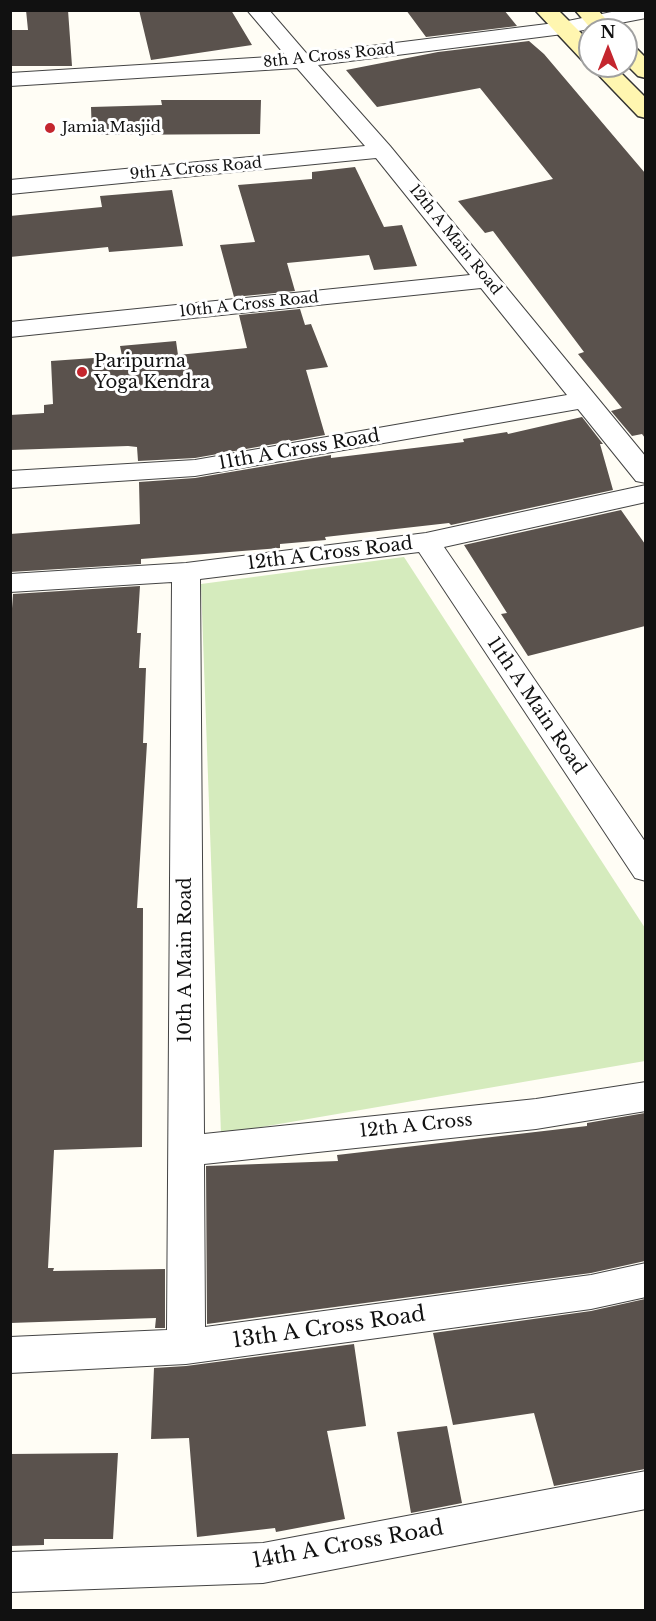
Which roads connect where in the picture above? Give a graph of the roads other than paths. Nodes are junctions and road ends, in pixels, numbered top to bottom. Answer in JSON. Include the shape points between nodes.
{"nodes":[{"id":1,"x":257,"y":10,"type":"edge"},
{"id":2,"x":545,"y":10,"type":"edge"},
{"id":3,"x":645,"y":12,"type":"edge"},
{"id":4,"x":612,"y":18,"type":"edge"},
{"id":5,"x":578,"y":25,"type":"edge"},
{"id":6,"x":563,"y":28,"type":"junction"},
{"id":7,"x":578,"y":43,"type":"edge"},
{"id":8,"x":300,"y":61,"type":"junction"},
{"id":9,"x":613,"y":78,"type":"edge"},
{"id":10,"x":10,"y":81,"type":"edge"},
{"id":11,"x":645,"y":111,"type":"edge"},
{"id":12,"x":382,"y":151,"type":"junction"},
{"id":13,"x":10,"y":187,"type":"edge"},
{"id":14,"x":488,"y":280,"type":"junction"},
{"id":15,"x":10,"y":330,"type":"edge"},
{"id":16,"x":586,"y":400,"type":"junction"},
{"id":17,"x":645,"y":475,"type":"edge"},
{"id":18,"x":10,"y":480,"type":"edge"},
{"id":19,"x":645,"y":493,"type":"edge"},
{"id":20,"x":426,"y":542,"type":"junction"},
{"id":21,"x":186,"y":572,"type":"junction"},
{"id":22,"x":10,"y":583,"type":"edge"},
{"id":23,"x":645,"y":869,"type":"edge"},
{"id":24,"x":645,"y":1096,"type":"edge"},
{"id":25,"x":186,"y":1151,"type":"junction"},
{"id":26,"x":645,"y":1280,"type":"edge"},
{"id":27,"x":186,"y":1347,"type":"junction"},
{"id":28,"x":10,"y":1355,"type":"edge"},
{"id":29,"x":645,"y":1490,"type":"edge"},
{"id":30,"x":10,"y":1572,"type":"edge"}],
"edges":[{"from":1,"to":8,"type":"street","name":"12th A Main Road"},
{"from":2,"to":6,"type":"main road"},
{"from":3,"to":4,"type":"street","name":"8th A Cross Road"},
{"from":5,"to":6,"type":"street","name":"8th A Cross Road"},
{"from":6,"to":7,"type":"main road"},
{"from":6,"to":8,"type":"street","name":"8th A Cross Road"},
{"from":8,"to":10,"type":"street","name":"8th A Cross Road"},
{"from":8,"to":12,"type":"street","name":"12th A Main Road"},
{"from":9,"to":11,"type":"main road"},
{"from":12,"to":13,"type":"street","name":"9th A Cross Road"},
{"from":12,"to":14,"type":"street","name":"12th A Main Road"},
{"from":14,"to":15,"type":"street","name":"10th A Cross Road"},
{"from":14,"to":16,"type":"street","name":"12th A Main Road"},
{"from":16,"to":17,"type":"street","name":"12th A Main Road"},
{"from":16,"to":18,"type":"street","name":"11th A Cross Road","via":[[195,468]]},
{"from":19,"to":20,"type":"street","name":"12th A Cross Road"},
{"from":20,"to":21,"type":"street","name":"12th A Cross Road"},
{"from":20,"to":23,"type":"street","name":"11th A Main Road"},
{"from":21,"to":22,"type":"street","name":"12th A Cross Road"},
{"from":21,"to":25,"type":"street","name":"10th A Main Road"},
{"from":24,"to":25,"type":"street","name":"12th A Cross","via":[[536,1114]]},
{"from":25,"to":27,"type":"street","name":"10th A Main Road"},
{"from":26,"to":27,"type":"street","name":"13th A Cross Road","via":[[591,1292]]},
{"from":27,"to":28,"type":"street","name":"13th A Cross Road"},
{"from":29,"to":30,"type":"street","name":"14th A Cross Road","via":[[263,1563]]}]}
